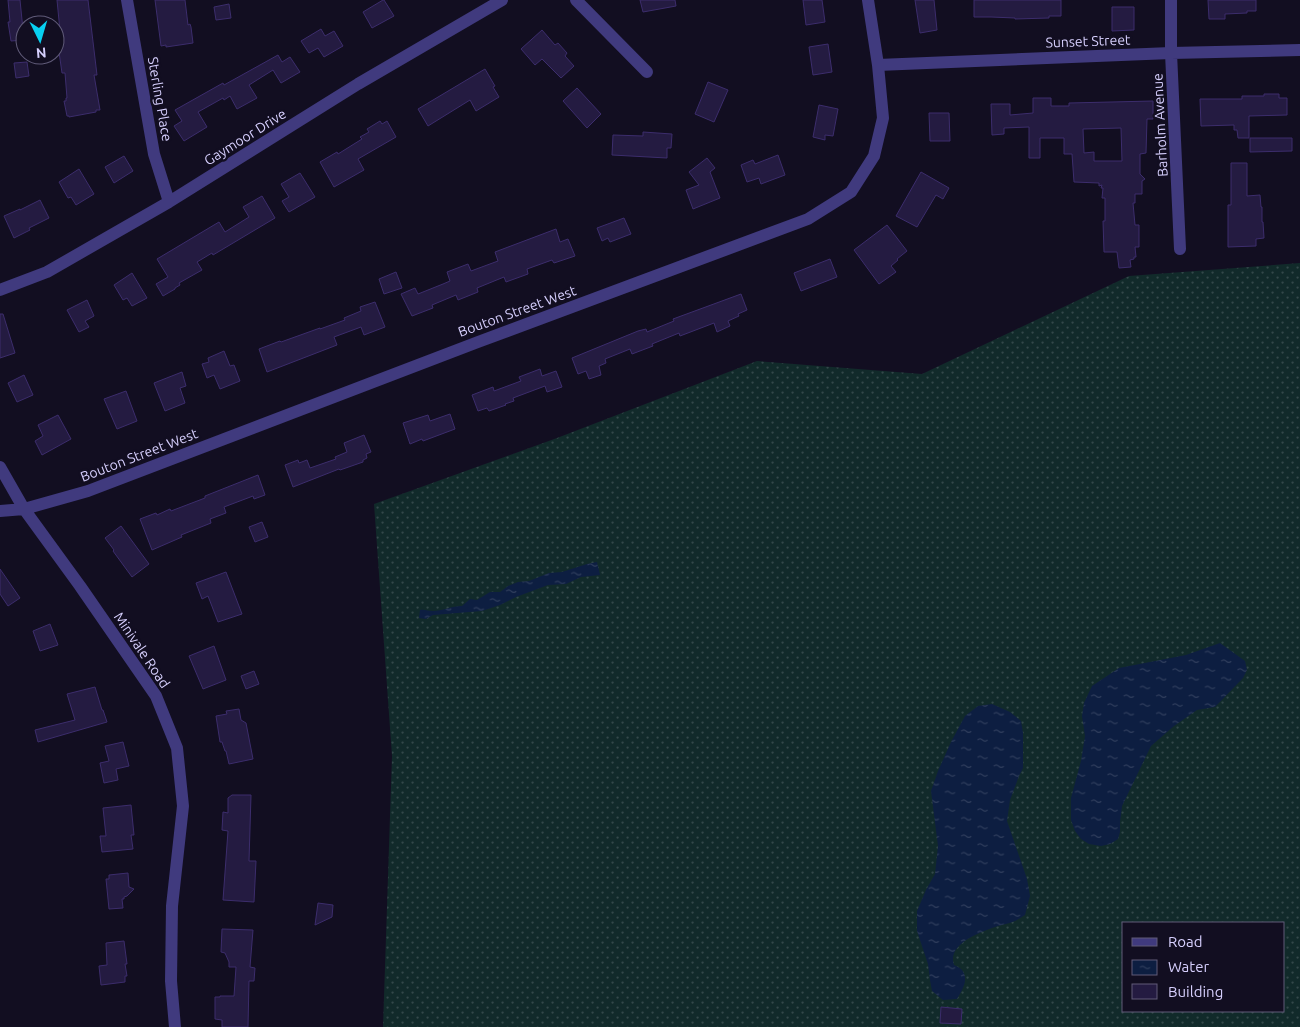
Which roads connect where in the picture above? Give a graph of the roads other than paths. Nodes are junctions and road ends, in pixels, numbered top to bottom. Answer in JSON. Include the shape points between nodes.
{"nodes":[{"id":1,"x":127,"y":0,"type":"edge"},
{"id":2,"x":502,"y":0,"type":"edge"},
{"id":3,"x":576,"y":0,"type":"edge"},
{"id":4,"x":868,"y":0,"type":"edge"},
{"id":5,"x":1171,"y":0,"type":"edge"},
{"id":6,"x":1300,"y":50,"type":"edge"},
{"id":7,"x":1171,"y":53,"type":"junction"},
{"id":8,"x":878,"y":65,"type":"junction"},
{"id":9,"x":647,"y":72,"type":"dead end"},
{"id":10,"x":169,"y":202,"type":"junction"},
{"id":11,"x":1180,"y":249,"type":"dead end"},
{"id":12,"x":0,"y":290,"type":"edge"},
{"id":13,"x":0,"y":467,"type":"edge"},
{"id":14,"x":24,"y":509,"type":"junction"},
{"id":15,"x":0,"y":511,"type":"edge"},
{"id":16,"x":175,"y":1027,"type":"edge"}],
"edges":[{"from":1,"to":10,"type":"street","name":"Sterling Place","via":[[154,154]]},
{"from":2,"to":10,"type":"street","name":"Gaymoor Drive","via":[[358,84]]},
{"from":3,"to":9,"type":"street"},
{"from":4,"to":8,"type":"street","name":"Bouton Street West"},
{"from":5,"to":7,"type":"street","name":"Barholm Avenue"},
{"from":6,"to":7,"type":"street","name":"Sunset Street"},
{"from":7,"to":8,"type":"street","name":"Sunset Street"},
{"from":7,"to":11,"type":"street","name":"Barholm Avenue"},
{"from":8,"to":14,"type":"street","name":"Bouton Street West","via":[[883,118],[874,156],[851,192],[808,219],[88,491]]},
{"from":10,"to":12,"type":"street","name":"Gaymoor Drive","via":[[47,272]]},
{"from":13,"to":14,"type":"street","name":"Minivale Road"},
{"from":14,"to":15,"type":"street","name":"Bouton Street West"},
{"from":14,"to":16,"type":"street","name":"Minivale Road","via":[[156,696],[177,748],[184,806],[172,906],[171,981]]}]}
